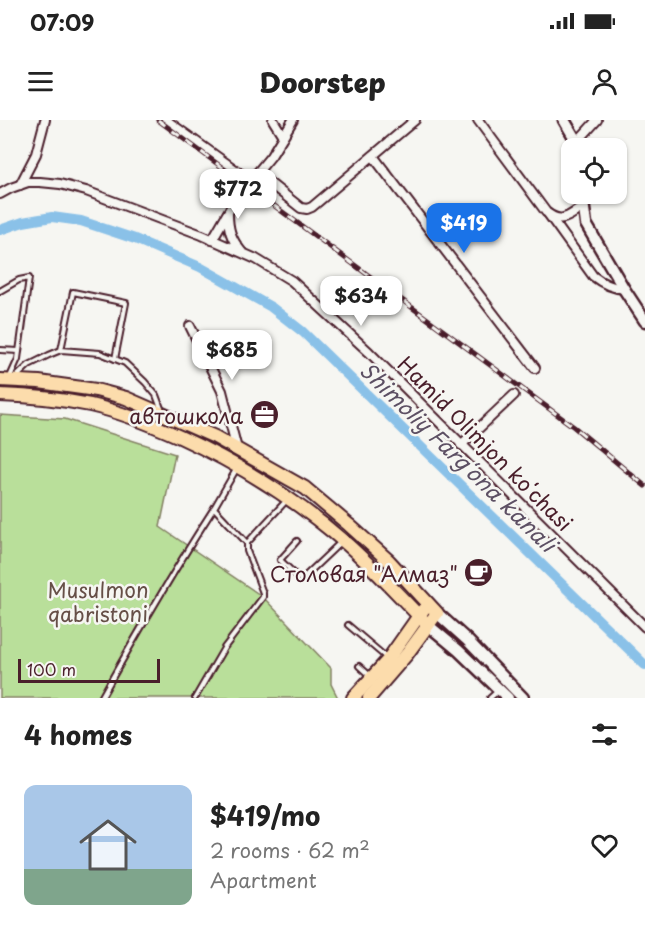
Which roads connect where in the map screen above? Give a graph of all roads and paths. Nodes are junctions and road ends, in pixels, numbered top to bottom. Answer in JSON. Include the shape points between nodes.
{"nodes":[{"id":1,"x":45,"y":120,"type":"edge"},
{"id":2,"x":166,"y":120,"type":"edge"},
{"id":3,"x":273,"y":120,"type":"edge"},
{"id":4,"x":293,"y":120,"type":"edge"},
{"id":5,"x":416,"y":120,"type":"edge"},
{"id":6,"x":478,"y":120,"type":"edge"},
{"id":7,"x":564,"y":120,"type":"edge"},
{"id":8,"x":597,"y":120,"type":"edge"},
{"id":9,"x":283,"y":136,"type":"junction"},
{"id":10,"x":573,"y":138,"type":"edge"},
{"id":11,"x":583,"y":138,"type":"edge"},
{"id":12,"x":374,"y":156,"type":"junction"},
{"id":13,"x":257,"y":173,"type":"junction"},
{"id":14,"x":20,"y":185,"type":"junction"},
{"id":15,"x":242,"y":188,"type":"dead end"},
{"id":16,"x":0,"y":194,"type":"edge"},
{"id":17,"x":583,"y":204,"type":"edge"},
{"id":18,"x":583,"y":207,"type":"junction"},
{"id":19,"x":228,"y":211,"type":"junction"},
{"id":20,"x":546,"y":212,"type":"junction"},
{"id":21,"x":212,"y":240,"type":"junction"},
{"id":22,"x":244,"y":254,"type":"junction"},
{"id":23,"x":624,"y":289,"type":"junction"},
{"id":24,"x":0,"y":291,"type":"edge"},
{"id":25,"x":645,"y":321,"type":"edge"},
{"id":26,"x":190,"y":326,"type":"dead end"},
{"id":27,"x":0,"y":350,"type":"edge"},
{"id":28,"x":61,"y":350,"type":"junction"},
{"id":29,"x":19,"y":351,"type":"junction"},
{"id":30,"x":115,"y":359,"type":"junction"},
{"id":31,"x":535,"y":368,"type":"dead end"},
{"id":32,"x":7,"y":380,"type":"edge"},
{"id":33,"x":0,"y":395,"type":"edge"},
{"id":34,"x":514,"y":395,"type":"dead end"},
{"id":35,"x":163,"y":414,"type":"junction"},
{"id":36,"x":461,"y":445,"type":"junction"},
{"id":37,"x":237,"y":449,"type":"junction"},
{"id":38,"x":238,"y":466,"type":"junction"},
{"id":39,"x":288,"y":498,"type":"junction"},
{"id":40,"x":214,"y":508,"type":"junction"},
{"id":41,"x":297,"y":541,"type":"dead end"},
{"id":42,"x":342,"y":541,"type":"junction"},
{"id":43,"x":247,"y":543,"type":"junction"},
{"id":44,"x":428,"y":604,"type":"junction"},
{"id":45,"x":437,"y":613,"type":"junction"},
{"id":46,"x":418,"y":615,"type":"junction"},
{"id":47,"x":348,"y":625,"type":"dead end"},
{"id":48,"x":428,"y":625,"type":"junction"},
{"id":49,"x":645,"y":627,"type":"edge"},
{"id":50,"x":388,"y":659,"type":"junction"},
{"id":51,"x":359,"y":666,"type":"dead end"},
{"id":52,"x":372,"y":677,"type":"junction"},
{"id":53,"x":504,"y":694,"type":"edge"},
{"id":54,"x":101,"y":698,"type":"edge"},
{"id":55,"x":195,"y":698,"type":"edge"},
{"id":56,"x":353,"y":698,"type":"edge"},
{"id":57,"x":369,"y":698,"type":"edge"},
{"id":58,"x":490,"y":698,"type":"edge"},
{"id":59,"x":523,"y":698,"type":"edge"}],
"edges":[{"from":1,"to":14,"type":"street","via":[[36,154]]},
{"from":2,"to":13,"type":"street","via":[[244,176]]},
{"from":3,"to":9,"type":"street"},
{"from":4,"to":9,"type":"street"},
{"from":5,"to":12,"type":"street"},
{"from":6,"to":20,"type":"street"},
{"from":7,"to":10,"type":"main road"},
{"from":8,"to":11,"type":"street"},
{"from":9,"to":13,"type":"street"},
{"from":12,"to":13,"type":"street","via":[[307,209]]},
{"from":12,"to":31,"type":"street"},
{"from":14,"to":16,"type":"street","name":"Hamid Olimjon koʻchasi"},
{"from":14,"to":21,"type":"street","name":"Hamid Olimjon koʻchasi","via":[[40,182],[86,191]]},
{"from":15,"to":19,"type":"street"},
{"from":17,"to":18,"type":"main road"},
{"from":18,"to":20,"type":"street","via":[[561,219]]},
{"from":18,"to":23,"type":"main road","via":[[586,224]]},
{"from":19,"to":21,"type":"street"},
{"from":19,"to":22,"type":"street","via":[[231,236]]},
{"from":20,"to":23,"type":"street","via":[[593,276],[611,288]]},
{"from":21,"to":22,"type":"street","name":"Hamid Olimjon koʻchasi"},
{"from":22,"to":36,"type":"street","name":"Hamid Olimjon koʻchasi","via":[[292,281]]},
{"from":23,"to":25,"type":"main road"},
{"from":24,"to":29,"type":"lane","via":[[29,278]]},
{"from":26,"to":37,"type":"street","via":[[222,391]]},
{"from":27,"to":29,"type":"lane"},
{"from":28,"to":30,"type":"lane","via":[[100,353]]},
{"from":28,"to":30,"type":"lane","via":[[73,292],[126,303]]},
{"from":28,"to":32,"type":"lane"},
{"from":29,"to":32,"type":"lane"},
{"from":30,"to":35,"type":"lane","via":[[145,382],[156,395]]},
{"from":32,"to":35,"type":"main road","via":[[96,390]]},
{"from":33,"to":38,"type":"main road","via":[[60,400],[117,412],[161,428]]},
{"from":34,"to":36,"type":"street"},
{"from":35,"to":37,"type":"main road"},
{"from":36,"to":49,"type":"street","name":"Hamid Olimjon koʻchasi"},
{"from":37,"to":44,"type":"main road","via":[[305,488],[389,561]]},
{"from":38,"to":39,"type":"main road"},
{"from":38,"to":40,"type":"lane"},
{"from":39,"to":42,"type":"main road"},
{"from":39,"to":43,"type":"lane"},
{"from":40,"to":43,"type":"lane"},
{"from":40,"to":54,"type":"lane"},
{"from":41,"to":42,"type":"lane","via":[[280,560],[301,580]]},
{"from":42,"to":46,"type":"main road"},
{"from":43,"to":55,"type":"lane","via":[[262,597],[224,648]]},
{"from":44,"to":45,"type":"main road"},
{"from":44,"to":46,"type":"main road"},
{"from":45,"to":48,"type":"main road"},
{"from":45,"to":59,"type":"main road"},
{"from":46,"to":48,"type":"main road"},
{"from":46,"to":50,"type":"main road"},
{"from":47,"to":50,"type":"lane"},
{"from":48,"to":53,"type":"main road"},
{"from":48,"to":57,"type":"main road"},
{"from":50,"to":52,"type":"main road"},
{"from":51,"to":52,"type":"lane"},
{"from":52,"to":56,"type":"main road"},
{"from":53,"to":58,"type":"lane"}]}
